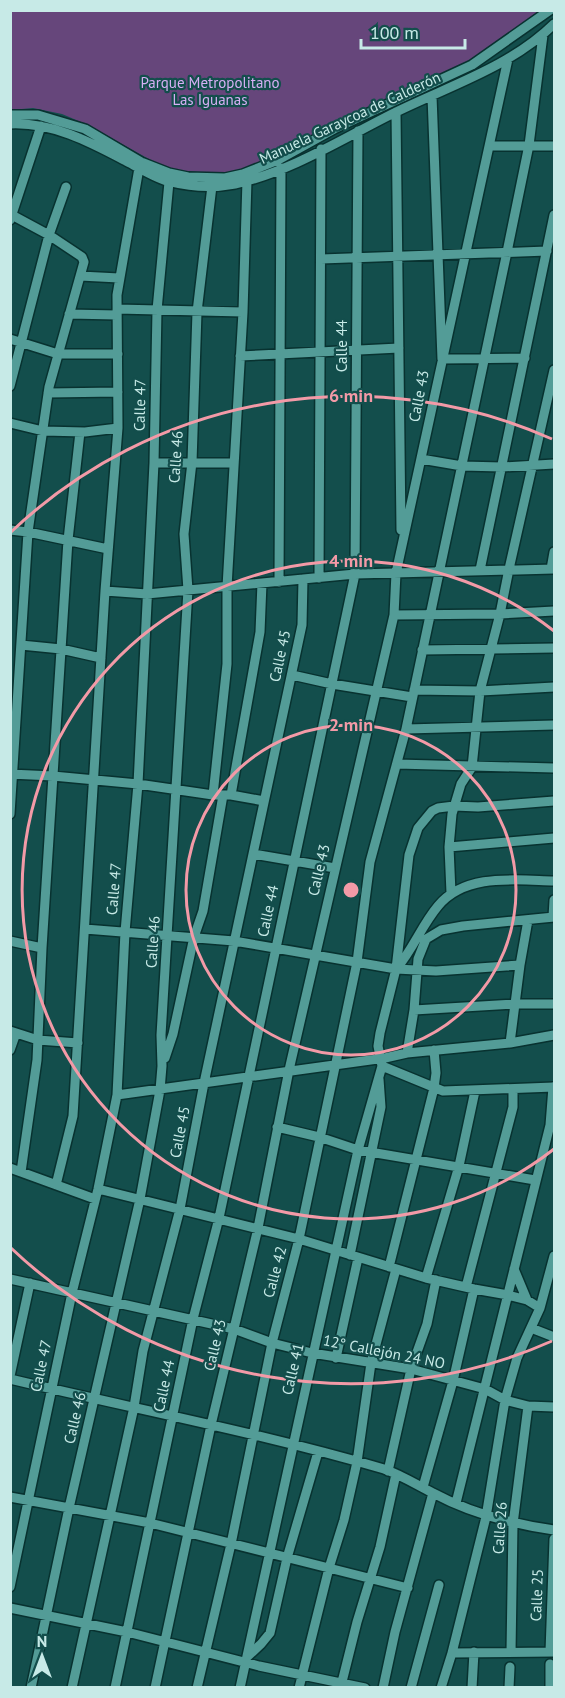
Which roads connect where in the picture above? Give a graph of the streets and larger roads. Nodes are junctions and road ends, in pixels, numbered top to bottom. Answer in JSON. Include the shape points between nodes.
{"nodes":[{"id":1,"x":550,"y":10,"type":"edge"},
{"id":2,"x":555,"y":24,"type":"edge"},
{"id":3,"x":543,"y":35,"type":"junction"},
{"id":4,"x":508,"y":59,"type":"junction"},
{"id":5,"x":432,"y":96,"type":"junction"},
{"id":6,"x":396,"y":112,"type":"junction"},
{"id":7,"x":10,"y":115,"type":"edge"},
{"id":8,"x":10,"y":124,"type":"edge"},
{"id":9,"x":41,"y":126,"type":"junction"},
{"id":10,"x":334,"y":129,"type":"junction"},
{"id":11,"x":358,"y":131,"type":"junction"},
{"id":12,"x":340,"y":140,"type":"junction"},
{"id":13,"x":529,"y":145,"type":"junction"},
{"id":14,"x":489,"y":146,"type":"junction"},
{"id":15,"x":555,"y":146,"type":"edge"},
{"id":16,"x":321,"y":149,"type":"junction"},
{"id":17,"x":139,"y":168,"type":"junction"},
{"id":18,"x":281,"y":168,"type":"junction"},
{"id":19,"x":247,"y":180,"type":"junction"},
{"id":20,"x":170,"y":182,"type":"junction"},
{"id":21,"x":212,"y":186,"type":"junction"},
{"id":22,"x":66,"y":187,"type":"dead end"},
{"id":23,"x":555,"y":215,"type":"edge"},
{"id":24,"x":11,"y":216,"type":"edge"},
{"id":25,"x":49,"y":235,"type":"junction"},
{"id":26,"x":547,"y":251,"type":"junction"},
{"id":27,"x":507,"y":252,"type":"junction"},
{"id":28,"x":466,"y":254,"type":"junction"},
{"id":29,"x":439,"y":255,"type":"junction"},
{"id":30,"x":398,"y":256,"type":"junction"},
{"id":31,"x":357,"y":257,"type":"junction"},
{"id":32,"x":321,"y":259,"type":"junction"},
{"id":33,"x":80,"y":276,"type":"junction"},
{"id":34,"x":119,"y":278,"type":"junction"},
{"id":35,"x":157,"y":310,"type":"junction"},
{"id":36,"x":117,"y":312,"type":"junction"},
{"id":37,"x":197,"y":312,"type":"junction"},
{"id":38,"x":243,"y":312,"type":"junction"},
{"id":39,"x":69,"y":314,"type":"junction"},
{"id":40,"x":10,"y":339,"type":"edge"},
{"id":41,"x":21,"y":343,"type":"junction"},
{"id":42,"x":399,"y":348,"type":"junction"},
{"id":43,"x":356,"y":350,"type":"junction"},
{"id":44,"x":320,"y":352,"type":"junction"},
{"id":45,"x":58,"y":354,"type":"junction"},
{"id":46,"x":118,"y":354,"type":"junction"},
{"id":47,"x":280,"y":354,"type":"junction"},
{"id":48,"x":240,"y":356,"type":"junction"},
{"id":49,"x":525,"y":358,"type":"junction"},
{"id":50,"x":442,"y":359,"type":"junction"},
{"id":51,"x":484,"y":359,"type":"junction"},
{"id":52,"x":555,"y":370,"type":"edge"},
{"id":53,"x":10,"y":386,"type":"edge"},
{"id":54,"x":118,"y":392,"type":"junction"},
{"id":55,"x":48,"y":393,"type":"junction"},
{"id":56,"x":10,"y":423,"type":"edge"},
{"id":57,"x":118,"y":428,"type":"junction"},
{"id":58,"x":43,"y":431,"type":"junction"},
{"id":59,"x":80,"y":432,"type":"junction"},
{"id":60,"x":421,"y":459,"type":"junction"},
{"id":61,"x":192,"y":462,"type":"junction"},
{"id":62,"x":154,"y":463,"type":"junction"},
{"id":63,"x":233,"y":463,"type":"junction"},
{"id":64,"x":555,"y":464,"type":"edge"},
{"id":65,"x":533,"y":465,"type":"junction"},
{"id":66,"x":462,"y":466,"type":"junction"},
{"id":67,"x":502,"y":467,"type":"junction"},
{"id":68,"x":10,"y":530,"type":"edge"},
{"id":69,"x":28,"y":532,"type":"junction"},
{"id":70,"x":68,"y":540,"type":"junction"},
{"id":71,"x":401,"y":546,"type":"junction"},
{"id":72,"x":108,"y":549,"type":"junction"},
{"id":73,"x":555,"y":552,"type":"edge"},
{"id":74,"x":509,"y":569,"type":"junction"},
{"id":75,"x":553,"y":569,"type":"edge"},
{"id":76,"x":480,"y":570,"type":"junction"},
{"id":77,"x":439,"y":571,"type":"junction"},
{"id":78,"x":396,"y":573,"type":"junction"},
{"id":79,"x":355,"y":574,"type":"junction"},
{"id":80,"x":319,"y":578,"type":"junction"},
{"id":81,"x":303,"y":579,"type":"junction"},
{"id":82,"x":279,"y":582,"type":"junction"},
{"id":83,"x":262,"y":583,"type":"junction"},
{"id":84,"x":227,"y":586,"type":"junction"},
{"id":85,"x":188,"y":590,"type":"junction"},
{"id":86,"x":105,"y":591,"type":"junction"},
{"id":87,"x":147,"y":594,"type":"junction"},
{"id":88,"x":555,"y":611,"type":"edge"},
{"id":89,"x":430,"y":614,"type":"junction"},
{"id":90,"x":500,"y":614,"type":"junction"},
{"id":91,"x":394,"y":615,"type":"junction"},
{"id":92,"x":10,"y":632,"type":"edge"},
{"id":93,"x":22,"y":632,"type":"junction"},
{"id":94,"x":21,"y":645,"type":"junction"},
{"id":95,"x":492,"y":648,"type":"junction"},
{"id":96,"x":555,"y":648,"type":"edge"},
{"id":97,"x":61,"y":649,"type":"junction"},
{"id":98,"x":422,"y":650,"type":"junction"},
{"id":99,"x":101,"y":657,"type":"junction"},
{"id":100,"x":292,"y":675,"type":"junction"},
{"id":101,"x":332,"y":684,"type":"junction"},
{"id":102,"x":555,"y":687,"type":"edge"},
{"id":103,"x":480,"y":690,"type":"junction"},
{"id":104,"x":376,"y":691,"type":"junction"},
{"id":105,"x":413,"y":694,"type":"junction"},
{"id":106,"x":555,"y":725,"type":"edge"},
{"id":107,"x":476,"y":727,"type":"junction"},
{"id":108,"x":406,"y":729,"type":"junction"},
{"id":109,"x":397,"y":764,"type":"junction"},
{"id":110,"x":472,"y":767,"type":"junction"},
{"id":111,"x":555,"y":768,"type":"edge"},
{"id":112,"x":12,"y":774,"type":"edge"},
{"id":113,"x":53,"y":776,"type":"junction"},
{"id":114,"x":94,"y":781,"type":"junction"},
{"id":115,"x":138,"y":784,"type":"junction"},
{"id":116,"x":177,"y":790,"type":"junction"},
{"id":117,"x":213,"y":795,"type":"junction"},
{"id":118,"x":227,"y":795,"type":"junction"},
{"id":119,"x":264,"y":801,"type":"junction"},
{"id":120,"x":555,"y":801,"type":"edge"},
{"id":121,"x":454,"y":806,"type":"junction"},
{"id":122,"x":10,"y":814,"type":"edge"},
{"id":123,"x":555,"y":838,"type":"edge"},
{"id":124,"x":449,"y":847,"type":"junction"},
{"id":125,"x":253,"y":854,"type":"junction"},
{"id":126,"x":294,"y":861,"type":"junction"},
{"id":127,"x":335,"y":868,"type":"junction"},
{"id":128,"x":555,"y":881,"type":"edge"},
{"id":129,"x":451,"y":893,"type":"junction"},
{"id":130,"x":555,"y":900,"type":"edge"},
{"id":131,"x":554,"y":917,"type":"edge"},
{"id":132,"x":528,"y":920,"type":"junction"},
{"id":133,"x":85,"y":929,"type":"junction"},
{"id":134,"x":125,"y":932,"type":"junction"},
{"id":135,"x":168,"y":935,"type":"junction"},
{"id":136,"x":194,"y":937,"type":"junction"},
{"id":137,"x":10,"y":941,"type":"edge"},
{"id":138,"x":234,"y":941,"type":"junction"},
{"id":139,"x":42,"y":948,"type":"junction"},
{"id":140,"x":275,"y":948,"type":"junction"},
{"id":141,"x":316,"y":954,"type":"junction"},
{"id":142,"x":357,"y":962,"type":"junction"},
{"id":143,"x":520,"y":965,"type":"junction"},
{"id":144,"x":396,"y":969,"type":"junction"},
{"id":145,"x":416,"y":971,"type":"junction"},
{"id":146,"x":515,"y":1004,"type":"junction"},
{"id":147,"x":555,"y":1004,"type":"edge"},
{"id":148,"x":414,"y":1010,"type":"junction"},
{"id":149,"x":13,"y":1032,"type":"edge"},
{"id":150,"x":555,"y":1035,"type":"edge"},
{"id":151,"x":38,"y":1040,"type":"junction"},
{"id":152,"x":78,"y":1043,"type":"junction"},
{"id":153,"x":510,"y":1043,"type":"junction"},
{"id":154,"x":10,"y":1050,"type":"edge"},
{"id":155,"x":434,"y":1050,"type":"junction"},
{"id":156,"x":407,"y":1053,"type":"junction"},
{"id":157,"x":381,"y":1062,"type":"junction"},
{"id":158,"x":334,"y":1064,"type":"junction"},
{"id":159,"x":162,"y":1066,"type":"junction"},
{"id":160,"x":289,"y":1070,"type":"junction"},
{"id":161,"x":248,"y":1075,"type":"junction"},
{"id":162,"x":378,"y":1077,"type":"junction"},
{"id":163,"x":204,"y":1083,"type":"junction"},
{"id":164,"x":554,"y":1087,"type":"edge"},
{"id":165,"x":434,"y":1088,"type":"junction"},
{"id":166,"x":513,"y":1089,"type":"junction"},
{"id":167,"x":160,"y":1090,"type":"junction"},
{"id":168,"x":475,"y":1091,"type":"junction"},
{"id":169,"x":117,"y":1095,"type":"junction"},
{"id":170,"x":552,"y":1125,"type":"edge"},
{"id":171,"x":277,"y":1127,"type":"junction"},
{"id":172,"x":319,"y":1137,"type":"junction"},
{"id":173,"x":358,"y":1150,"type":"junction"},
{"id":174,"x":372,"y":1152,"type":"junction"},
{"id":175,"x":543,"y":1153,"type":"junction"},
{"id":176,"x":555,"y":1154,"type":"edge"},
{"id":177,"x":416,"y":1160,"type":"junction"},
{"id":178,"x":459,"y":1166,"type":"junction"},
{"id":179,"x":10,"y":1168,"type":"edge"},
{"id":180,"x":21,"y":1172,"type":"junction"},
{"id":181,"x":496,"y":1172,"type":"junction"},
{"id":182,"x":535,"y":1179,"type":"junction"},
{"id":183,"x":56,"y":1185,"type":"junction"},
{"id":184,"x":96,"y":1194,"type":"junction"},
{"id":185,"x":140,"y":1199,"type":"junction"},
{"id":186,"x":180,"y":1209,"type":"junction"},
{"id":187,"x":219,"y":1218,"type":"junction"},
{"id":188,"x":258,"y":1228,"type":"junction"},
{"id":189,"x":299,"y":1239,"type":"junction"},
{"id":190,"x":335,"y":1251,"type":"junction"},
{"id":191,"x":354,"y":1256,"type":"junction"},
{"id":192,"x":555,"y":1256,"type":"edge"},
{"id":193,"x":392,"y":1268,"type":"junction"},
{"id":194,"x":514,"y":1269,"type":"junction"},
{"id":195,"x":10,"y":1279,"type":"edge"},
{"id":196,"x":431,"y":1279,"type":"junction"},
{"id":197,"x":30,"y":1283,"type":"junction"},
{"id":198,"x":470,"y":1288,"type":"junction"},
{"id":199,"x":72,"y":1293,"type":"junction"},
{"id":200,"x":508,"y":1295,"type":"junction"},
{"id":201,"x":527,"y":1300,"type":"junction"},
{"id":202,"x":116,"y":1303,"type":"junction"},
{"id":203,"x":540,"y":1308,"type":"junction"},
{"id":204,"x":155,"y":1311,"type":"junction"},
{"id":205,"x":193,"y":1319,"type":"junction"},
{"id":206,"x":531,"y":1328,"type":"junction"},
{"id":207,"x":234,"y":1329,"type":"junction"},
{"id":208,"x":555,"y":1337,"type":"edge"},
{"id":209,"x":272,"y":1343,"type":"junction"},
{"id":210,"x":312,"y":1353,"type":"junction"},
{"id":211,"x":336,"y":1358,"type":"junction"},
{"id":212,"x":371,"y":1363,"type":"junction"},
{"id":213,"x":411,"y":1369,"type":"junction"},
{"id":214,"x":10,"y":1378,"type":"edge"},
{"id":215,"x":453,"y":1381,"type":"junction"},
{"id":216,"x":52,"y":1389,"type":"junction"},
{"id":217,"x":485,"y":1389,"type":"junction"},
{"id":218,"x":94,"y":1399,"type":"junction"},
{"id":219,"x":505,"y":1400,"type":"junction"},
{"id":220,"x":528,"y":1406,"type":"junction"},
{"id":221,"x":134,"y":1407,"type":"junction"},
{"id":222,"x":555,"y":1407,"type":"edge"},
{"id":223,"x":173,"y":1416,"type":"junction"},
{"id":224,"x":211,"y":1425,"type":"junction"},
{"id":225,"x":252,"y":1434,"type":"junction"},
{"id":226,"x":292,"y":1445,"type":"junction"},
{"id":227,"x":318,"y":1452,"type":"junction"},
{"id":228,"x":357,"y":1462,"type":"junction"},
{"id":229,"x":392,"y":1472,"type":"junction"},
{"id":230,"x":423,"y":1487,"type":"junction"},
{"id":231,"x":433,"y":1493,"type":"junction"},
{"id":232,"x":10,"y":1497,"type":"edge"},
{"id":233,"x":29,"y":1499,"type":"junction"},
{"id":234,"x":456,"y":1503,"type":"junction"},
{"id":235,"x":69,"y":1508,"type":"junction"},
{"id":236,"x":110,"y":1515,"type":"junction"},
{"id":237,"x":486,"y":1517,"type":"junction"},
{"id":238,"x":150,"y":1523,"type":"junction"},
{"id":239,"x":513,"y":1524,"type":"junction"},
{"id":240,"x":555,"y":1530,"type":"edge"},
{"id":241,"x":189,"y":1534,"type":"junction"},
{"id":242,"x":555,"y":1539,"type":"edge"},
{"id":243,"x":231,"y":1544,"type":"junction"},
{"id":244,"x":269,"y":1554,"type":"junction"},
{"id":245,"x":287,"y":1558,"type":"junction"},
{"id":246,"x":329,"y":1568,"type":"junction"},
{"id":247,"x":370,"y":1580,"type":"junction"},
{"id":248,"x":439,"y":1585,"type":"dead end"},
{"id":249,"x":10,"y":1587,"type":"edge"},
{"id":250,"x":408,"y":1588,"type":"junction"},
{"id":251,"x":10,"y":1608,"type":"edge"},
{"id":252,"x":46,"y":1616,"type":"junction"},
{"id":253,"x":88,"y":1624,"type":"junction"},
{"id":254,"x":127,"y":1632,"type":"junction"},
{"id":255,"x":165,"y":1642,"type":"junction"},
{"id":256,"x":205,"y":1652,"type":"junction"},
{"id":257,"x":474,"y":1652,"type":"junction"},
{"id":258,"x":511,"y":1652,"type":"junction"},
{"id":259,"x":552,"y":1652,"type":"edge"},
{"id":260,"x":452,"y":1653,"type":"junction"},
{"id":261,"x":246,"y":1660,"type":"junction"},
{"id":262,"x":550,"y":1664,"type":"dead end"},
{"id":263,"x":510,"y":1667,"type":"dead end"},
{"id":264,"x":301,"y":1676,"type":"junction"},
{"id":265,"x":341,"y":1685,"type":"edge"},
{"id":266,"x":31,"y":1688,"type":"edge"},
{"id":267,"x":72,"y":1688,"type":"edge"},
{"id":268,"x":115,"y":1688,"type":"edge"},
{"id":269,"x":155,"y":1688,"type":"edge"},
{"id":270,"x":197,"y":1688,"type":"edge"},
{"id":271,"x":240,"y":1688,"type":"edge"},
{"id":272,"x":299,"y":1688,"type":"edge"},
{"id":273,"x":365,"y":1688,"type":"edge"},
{"id":274,"x":383,"y":1688,"type":"edge"},
{"id":275,"x":411,"y":1688,"type":"edge"},
{"id":276,"x":441,"y":1688,"type":"edge"},
{"id":277,"x":472,"y":1688,"type":"edge"},
{"id":278,"x":509,"y":1688,"type":"edge"},
{"id":279,"x":550,"y":1688,"type":"edge"}],
"edges":[{"from":1,"to":10,"type":"street","name":"Manuela Garaycoa de Calderón","via":[[472,65]]},
{"from":2,"to":3,"type":"street","name":"Manuela Garaycoa de Calderón"},
{"from":3,"to":4,"type":"street","name":"Manuela Garaycoa de Calderón"},
{"from":3,"to":13,"type":"street","name":"Calle 42"},
{"from":4,"to":5,"type":"street","name":"Manuela Garaycoa de Calderón"},
{"from":4,"to":14,"type":"street","name":"Calle 43"},
{"from":5,"to":6,"type":"street","name":"Manuela Garaycoa de Calderón"},
{"from":5,"to":29,"type":"street"},
{"from":6,"to":11,"type":"street","name":"Manuela Garaycoa de Calderón"},
{"from":6,"to":30,"type":"street"},
{"from":7,"to":10,"type":"street","name":"Manuela Garaycoa de Calderón","via":[[53,118],[85,129],[141,162],[169,173],[205,178],[243,174]]},
{"from":8,"to":9,"type":"street","name":"Manuela Garaycoa de Calderón"},
{"from":9,"to":17,"type":"street","name":"Manuela Garaycoa de Calderón","via":[[72,134]]},
{"from":9,"to":24,"type":"street"},
{"from":10,"to":12,"type":"street"},
{"from":11,"to":12,"type":"street","name":"Manuela Garaycoa de Calderón"},
{"from":11,"to":31,"type":"street","name":"Calle 44"},
{"from":12,"to":16,"type":"street","name":"Manuela Garaycoa de Calderón"},
{"from":13,"to":14,"type":"street"},
{"from":13,"to":15,"type":"street"},
{"from":13,"to":27,"type":"street","name":"Calle 42"},
{"from":14,"to":28,"type":"street","name":"Calle 43"},
{"from":16,"to":18,"type":"street","name":"Manuela Garaycoa de Calderón"},
{"from":16,"to":32,"type":"street"},
{"from":17,"to":20,"type":"street","name":"Manuela Garaycoa de Calderón"},
{"from":17,"to":34,"type":"street"},
{"from":18,"to":19,"type":"street","name":"Manuela Garaycoa de Calderón"},
{"from":18,"to":47,"type":"street"},
{"from":19,"to":21,"type":"street","name":"Manuela Garaycoa de Calderón"},
{"from":19,"to":38,"type":"street"},
{"from":20,"to":21,"type":"street","name":"Manuela Garaycoa de Calderón"},
{"from":20,"to":35,"type":"street","name":"Calle 47"},
{"from":21,"to":37,"type":"street","name":"Calle 46"},
{"from":22,"to":25,"type":"street"},
{"from":23,"to":26,"type":"street"},
{"from":24,"to":25,"type":"street"},
{"from":25,"to":33,"type":"street","via":[[82,257]]},
{"from":25,"to":41,"type":"street"},
{"from":26,"to":27,"type":"street"},
{"from":26,"to":49,"type":"street"},
{"from":27,"to":28,"type":"street"},
{"from":27,"to":51,"type":"street","name":"Calle 42"},
{"from":28,"to":29,"type":"street"},
{"from":28,"to":50,"type":"street","name":"Calle 43"},
{"from":29,"to":30,"type":"street"},
{"from":29,"to":50,"type":"street"},
{"from":30,"to":31,"type":"street"},
{"from":30,"to":42,"type":"street"},
{"from":31,"to":32,"type":"street"},
{"from":31,"to":43,"type":"street","name":"Calle 44"},
{"from":32,"to":44,"type":"street"},
{"from":33,"to":34,"type":"street"},
{"from":33,"to":39,"type":"street"},
{"from":34,"to":36,"type":"street"},
{"from":35,"to":36,"type":"street"},
{"from":35,"to":37,"type":"street"},
{"from":35,"to":62,"type":"street","name":"Calle 47"},
{"from":36,"to":39,"type":"street"},
{"from":36,"to":46,"type":"street"},
{"from":37,"to":38,"type":"street"},
{"from":37,"to":61,"type":"street","name":"Calle 46"},
{"from":38,"to":48,"type":"street"},
{"from":39,"to":45,"type":"street"},
{"from":40,"to":41,"type":"street"},
{"from":41,"to":45,"type":"street"},
{"from":41,"to":53,"type":"street"},
{"from":42,"to":43,"type":"street"},
{"from":42,"to":71,"type":"street"},
{"from":43,"to":44,"type":"street"},
{"from":43,"to":79,"type":"street","name":"Calle 44"},
{"from":44,"to":47,"type":"street"},
{"from":44,"to":80,"type":"street"},
{"from":45,"to":46,"type":"street"},
{"from":45,"to":55,"type":"street"},
{"from":46,"to":54,"type":"street"},
{"from":47,"to":48,"type":"street"},
{"from":47,"to":82,"type":"street"},
{"from":48,"to":63,"type":"street"},
{"from":49,"to":51,"type":"street"},
{"from":49,"to":67,"type":"street"},
{"from":50,"to":51,"type":"street"},
{"from":50,"to":60,"type":"street","name":"Calle 43"},
{"from":51,"to":66,"type":"street","name":"Calle 42"},
{"from":52,"to":65,"type":"street"},
{"from":54,"to":55,"type":"street"},
{"from":54,"to":57,"type":"street"},
{"from":55,"to":58,"type":"street"},
{"from":56,"to":58,"type":"street"},
{"from":57,"to":59,"type":"street"},
{"from":57,"to":72,"type":"street"},
{"from":58,"to":59,"type":"street"},
{"from":58,"to":69,"type":"street"},
{"from":59,"to":70,"type":"street"},
{"from":60,"to":66,"type":"street"},
{"from":60,"to":71,"type":"street","name":"Calle 43"},
{"from":61,"to":62,"type":"street"},
{"from":61,"to":63,"type":"street"},
{"from":61,"to":85,"type":"street","name":"Calle 46","via":[[183,534]]},
{"from":62,"to":87,"type":"street","name":"Calle 47"},
{"from":63,"to":84,"type":"street"},
{"from":64,"to":65,"type":"street"},
{"from":65,"to":67,"type":"street"},
{"from":65,"to":74,"type":"street"},
{"from":66,"to":67,"type":"street"},
{"from":66,"to":77,"type":"street","name":"Calle 42"},
{"from":67,"to":76,"type":"street"},
{"from":68,"to":69,"type":"street"},
{"from":69,"to":70,"type":"street"},
{"from":69,"to":93,"type":"street"},
{"from":70,"to":72,"type":"street"},
{"from":70,"to":97,"type":"street"},
{"from":71,"to":78,"type":"street","name":"Calle 43"},
{"from":72,"to":86,"type":"street"},
{"from":73,"to":75,"type":"street"},
{"from":74,"to":75,"type":"street"},
{"from":74,"to":76,"type":"street"},
{"from":74,"to":90,"type":"street"},
{"from":76,"to":77,"type":"street"},
{"from":77,"to":78,"type":"street"},
{"from":77,"to":89,"type":"street","name":"Calle 42"},
{"from":78,"to":79,"type":"street"},
{"from":78,"to":91,"type":"street","name":"Calle 43"},
{"from":79,"to":80,"type":"street"},
{"from":79,"to":101,"type":"street","name":"Calle 44"},
{"from":80,"to":81,"type":"street"},
{"from":81,"to":82,"type":"street"},
{"from":81,"to":100,"type":"street","name":"Calle 45","via":[[302,625]]},
{"from":82,"to":83,"type":"street"},
{"from":83,"to":84,"type":"street"},
{"from":83,"to":118,"type":"street","via":[[260,632]]},
{"from":84,"to":85,"type":"street"},
{"from":84,"to":117,"type":"street","via":[[228,664]]},
{"from":85,"to":87,"type":"street"},
{"from":85,"to":116,"type":"street","name":"Calle 46"},
{"from":86,"to":87,"type":"street"},
{"from":86,"to":99,"type":"street"},
{"from":87,"to":115,"type":"street","name":"Calle 47"},
{"from":88,"to":90,"type":"street"},
{"from":89,"to":90,"type":"street"},
{"from":89,"to":91,"type":"street"},
{"from":89,"to":98,"type":"street","name":"Calle 42"},
{"from":90,"to":95,"type":"street"},
{"from":91,"to":104,"type":"street","name":"Calle 43"},
{"from":92,"to":93,"type":"street"},
{"from":93,"to":94,"type":"street"},
{"from":94,"to":97,"type":"street"},
{"from":94,"to":112,"type":"street"},
{"from":95,"to":96,"type":"street"},
{"from":95,"to":98,"type":"street"},
{"from":95,"to":103,"type":"street"},
{"from":97,"to":99,"type":"street"},
{"from":97,"to":113,"type":"street"},
{"from":98,"to":105,"type":"street","name":"Calle 42"},
{"from":99,"to":114,"type":"street"},
{"from":100,"to":101,"type":"street"},
{"from":100,"to":119,"type":"street","name":"Calle 45"},
{"from":101,"to":104,"type":"street"},
{"from":101,"to":126,"type":"street","name":"Calle 44"},
{"from":102,"to":103,"type":"street"},
{"from":103,"to":105,"type":"street"},
{"from":103,"to":107,"type":"street"},
{"from":104,"to":105,"type":"street"},
{"from":104,"to":127,"type":"street","name":"Calle 43"},
{"from":105,"to":108,"type":"street","name":"Calle 42"},
{"from":106,"to":107,"type":"street"},
{"from":107,"to":108,"type":"street"},
{"from":107,"to":110,"type":"street"},
{"from":108,"to":109,"type":"street","name":"Calle 42"},
{"from":109,"to":110,"type":"street"},
{"from":109,"to":142,"type":"street","name":"Calle 42","via":[[370,862]]},
{"from":110,"to":111,"type":"street"},
{"from":110,"to":121,"type":"street"},
{"from":112,"to":113,"type":"street"},
{"from":112,"to":122,"type":"street"},
{"from":113,"to":114,"type":"street"},
{"from":113,"to":139,"type":"street"},
{"from":114,"to":115,"type":"street"},
{"from":114,"to":133,"type":"street"},
{"from":115,"to":116,"type":"street"},
{"from":115,"to":134,"type":"street","name":"Calle 47"},
{"from":116,"to":117,"type":"street"},
{"from":116,"to":135,"type":"street","name":"Calle 46"},
{"from":117,"to":118,"type":"street"},
{"from":118,"to":119,"type":"street"},
{"from":118,"to":136,"type":"street"},
{"from":119,"to":125,"type":"street","name":"Calle 45"},
{"from":120,"to":121,"type":"street"},
{"from":121,"to":124,"type":"street"},
{"from":121,"to":144,"type":"street","via":[[432,811],[418,828],[409,855]]},
{"from":123,"to":124,"type":"street"},
{"from":124,"to":129,"type":"street"},
{"from":125,"to":126,"type":"street"},
{"from":125,"to":138,"type":"street","name":"Calle 45"},
{"from":126,"to":127,"type":"street"},
{"from":126,"to":140,"type":"street","name":"Calle 44"},
{"from":127,"to":141,"type":"street","name":"Calle 43"},
{"from":128,"to":129,"type":"street","via":[[501,880]]},
{"from":129,"to":144,"type":"street","via":[[436,908]]},
{"from":130,"to":131,"type":"street"},
{"from":131,"to":132,"type":"street"},
{"from":132,"to":143,"type":"street"},
{"from":132,"to":145,"type":"street","via":[[463,926],[432,934],[422,946]]},
{"from":133,"to":134,"type":"street"},
{"from":133,"to":152,"type":"street"},
{"from":134,"to":135,"type":"street"},
{"from":134,"to":169,"type":"street","name":"Calle 47"},
{"from":135,"to":136,"type":"street"},
{"from":135,"to":159,"type":"street","name":"Calle 46"},
{"from":136,"to":138,"type":"street"},
{"from":136,"to":159,"type":"street"},
{"from":137,"to":139,"type":"street"},
{"from":138,"to":140,"type":"street"},
{"from":138,"to":163,"type":"street","name":"Calle 45"},
{"from":139,"to":151,"type":"street"},
{"from":140,"to":141,"type":"street"},
{"from":140,"to":161,"type":"street","name":"Calle 44"},
{"from":141,"to":142,"type":"street"},
{"from":141,"to":160,"type":"street","name":"Calle 43"},
{"from":142,"to":144,"type":"street"},
{"from":142,"to":158,"type":"street","name":"Calle 42"},
{"from":143,"to":145,"type":"street"},
{"from":143,"to":146,"type":"street"},
{"from":144,"to":145,"type":"street"},
{"from":144,"to":157,"type":"street","name":"Calle 41","via":[[380,1033]]},
{"from":145,"to":148,"type":"street"},
{"from":146,"to":147,"type":"street"},
{"from":146,"to":148,"type":"street"},
{"from":146,"to":153,"type":"street"},
{"from":148,"to":156,"type":"street"},
{"from":149,"to":151,"type":"street"},
{"from":149,"to":154,"type":"street"},
{"from":150,"to":153,"type":"street"},
{"from":151,"to":152,"type":"street"},
{"from":151,"to":180,"type":"street"},
{"from":152,"to":183,"type":"street","via":[[74,1116]]},
{"from":153,"to":155,"type":"street"},
{"from":155,"to":156,"type":"street"},
{"from":155,"to":165,"type":"street"},
{"from":156,"to":157,"type":"street"},
{"from":157,"to":158,"type":"street"},
{"from":157,"to":162,"type":"street","name":"Calle 41"},
{"from":157,"to":165,"type":"street"},
{"from":158,"to":160,"type":"street"},
{"from":158,"to":172,"type":"street","name":"Calle 42"},
{"from":159,"to":167,"type":"street","name":"Calle 46"},
{"from":160,"to":161,"type":"street"},
{"from":160,"to":171,"type":"street","name":"Calle 43"},
{"from":161,"to":163,"type":"street"},
{"from":161,"to":187,"type":"street","name":"Calle 44"},
{"from":162,"to":173,"type":"street","name":"Calle 41"},
{"from":162,"to":174,"type":"street","via":[[381,1107]]},
{"from":163,"to":167,"type":"street"},
{"from":163,"to":186,"type":"street","name":"Calle 45"},
{"from":164,"to":166,"type":"street"},
{"from":164,"to":170,"type":"street"},
{"from":165,"to":168,"type":"street"},
{"from":165,"to":177,"type":"street"},
{"from":166,"to":168,"type":"street"},
{"from":166,"to":181,"type":"street","via":[[513,1107]]},
{"from":167,"to":169,"type":"street"},
{"from":167,"to":185,"type":"street","name":"Calle 46"},
{"from":168,"to":178,"type":"street"},
{"from":169,"to":184,"type":"street","name":"Calle 47"},
{"from":170,"to":175,"type":"street"},
{"from":171,"to":172,"type":"street"},
{"from":171,"to":188,"type":"street","name":"Calle 43"},
{"from":172,"to":173,"type":"street"},
{"from":172,"to":189,"type":"street","name":"Calle 42"},
{"from":173,"to":174,"type":"street"},
{"from":173,"to":190,"type":"street","name":"Calle 41"},
{"from":174,"to":177,"type":"street"},
{"from":174,"to":191,"type":"street"},
{"from":175,"to":176,"type":"street"},
{"from":175,"to":182,"type":"street"},
{"from":177,"to":178,"type":"street"},
{"from":177,"to":193,"type":"street"},
{"from":178,"to":181,"type":"street"},
{"from":178,"to":196,"type":"street"},
{"from":179,"to":180,"type":"street"},
{"from":180,"to":183,"type":"street"},
{"from":181,"to":182,"type":"street"},
{"from":181,"to":198,"type":"street"},
{"from":182,"to":194,"type":"street"},
{"from":183,"to":184,"type":"street"},
{"from":184,"to":185,"type":"street"},
{"from":184,"to":199,"type":"street","name":"Calle 47"},
{"from":185,"to":186,"type":"street"},
{"from":185,"to":202,"type":"street","name":"Calle 46"},
{"from":186,"to":187,"type":"street"},
{"from":186,"to":204,"type":"street","name":"Calle 45"},
{"from":187,"to":188,"type":"street"},
{"from":187,"to":205,"type":"street","name":"Calle 44"},
{"from":188,"to":189,"type":"street"},
{"from":188,"to":207,"type":"street","name":"Calle 43"},
{"from":189,"to":190,"type":"street"},
{"from":189,"to":209,"type":"street","name":"Calle 42"},
{"from":190,"to":191,"type":"street"},
{"from":190,"to":210,"type":"street","name":"Calle 41"},
{"from":191,"to":193,"type":"street"},
{"from":191,"to":211,"type":"street"},
{"from":192,"to":203,"type":"street"},
{"from":193,"to":196,"type":"street"},
{"from":193,"to":212,"type":"street"},
{"from":194,"to":200,"type":"street"},
{"from":194,"to":201,"type":"street"},
{"from":195,"to":197,"type":"street","name":"12° Callejón 24 NO"},
{"from":196,"to":198,"type":"street"},
{"from":196,"to":213,"type":"street","via":[[427,1324]]},
{"from":197,"to":199,"type":"street","name":"12° Callejón 24 NO"},
{"from":197,"to":214,"type":"street"},
{"from":198,"to":200,"type":"street"},
{"from":198,"to":215,"type":"street"},
{"from":199,"to":202,"type":"street","name":"12° Callejón 24 NO"},
{"from":199,"to":216,"type":"street","name":"Calle 47"},
{"from":200,"to":201,"type":"street"},
{"from":200,"to":217,"type":"street"},
{"from":201,"to":203,"type":"street"},
{"from":202,"to":204,"type":"street","name":"12° Callejón 24 NO"},
{"from":202,"to":218,"type":"street","name":"Calle 46"},
{"from":203,"to":206,"type":"street"},
{"from":204,"to":205,"type":"street","name":"12° Callejón 24 NO"},
{"from":204,"to":221,"type":"street","name":"Calle 45","via":[[143,1351]]},
{"from":205,"to":207,"type":"street","name":"12° Callejón 24 NO"},
{"from":205,"to":223,"type":"street","name":"Calle 44"},
{"from":206,"to":208,"type":"street"},
{"from":206,"to":219,"type":"street"},
{"from":207,"to":209,"type":"street","name":"12° Callejón 24 NO"},
{"from":207,"to":224,"type":"street","name":"Calle 43"},
{"from":209,"to":210,"type":"street","name":"12° Callejón 24 NO"},
{"from":209,"to":225,"type":"street","name":"Calle 42"},
{"from":210,"to":211,"type":"street","name":"12° Callejón 24 NO"},
{"from":210,"to":226,"type":"street","name":"Calle 41"},
{"from":211,"to":212,"type":"street","name":"12° Callejón 24 NO"},
{"from":212,"to":213,"type":"street","name":"12° Callejón 24 NO"},
{"from":212,"to":228,"type":"street"},
{"from":213,"to":215,"type":"street","name":"12° Callejón 24 NO"},
{"from":213,"to":229,"type":"street"},
{"from":214,"to":216,"type":"street"},
{"from":215,"to":217,"type":"street","name":"12° Callejón 24 NO"},
{"from":215,"to":230,"type":"street"},
{"from":216,"to":218,"type":"street"},
{"from":216,"to":233,"type":"street","name":"Calle 47"},
{"from":217,"to":219,"type":"street","name":"12° Callejón 24 NO"},
{"from":217,"to":234,"type":"street"},
{"from":218,"to":221,"type":"street"},
{"from":218,"to":235,"type":"street","name":"Calle 46"},
{"from":219,"to":220,"type":"street","name":"12° Callejón 24 NO"},
{"from":219,"to":237,"type":"street"},
{"from":220,"to":222,"type":"street","name":"12° Callejón 24 NO"},
{"from":220,"to":239,"type":"street","name":"Calle 26"},
{"from":221,"to":223,"type":"street"},
{"from":221,"to":236,"type":"street","name":"Calle 45"},
{"from":223,"to":224,"type":"street"},
{"from":223,"to":238,"type":"street","name":"Calle 44"},
{"from":224,"to":225,"type":"street"},
{"from":224,"to":241,"type":"street","name":"Calle 43"},
{"from":225,"to":226,"type":"street"},
{"from":225,"to":243,"type":"street","name":"Calle 42"},
{"from":226,"to":227,"type":"street"},
{"from":226,"to":244,"type":"street","name":"Calle 41"},
{"from":227,"to":228,"type":"street"},
{"from":227,"to":245,"type":"street"},
{"from":228,"to":229,"type":"street"},
{"from":228,"to":246,"type":"street"},
{"from":229,"to":230,"type":"street"},
{"from":229,"to":247,"type":"street","via":[[380,1547]]},
{"from":230,"to":231,"type":"street"},
{"from":231,"to":234,"type":"street"},
{"from":231,"to":250,"type":"street"},
{"from":232,"to":233,"type":"street"},
{"from":233,"to":235,"type":"street"},
{"from":233,"to":249,"type":"street","name":"Calle 47"},
{"from":234,"to":237,"type":"street"},
{"from":235,"to":236,"type":"street"},
{"from":235,"to":252,"type":"street","name":"Calle 46"},
{"from":236,"to":238,"type":"street"},
{"from":236,"to":253,"type":"street","name":"Calle 45"},
{"from":237,"to":239,"type":"street"},
{"from":237,"to":260,"type":"street"},
{"from":238,"to":241,"type":"street"},
{"from":238,"to":254,"type":"street","name":"Calle 44"},
{"from":239,"to":240,"type":"street"},
{"from":239,"to":258,"type":"street","name":"Calle 26"},
{"from":241,"to":243,"type":"street"},
{"from":241,"to":255,"type":"street","name":"Calle 43"},
{"from":242,"to":259,"type":"street","name":"Calle 25"},
{"from":243,"to":244,"type":"street"},
{"from":243,"to":256,"type":"street","name":"Calle 42"},
{"from":244,"to":245,"type":"street"},
{"from":244,"to":261,"type":"street","name":"Calle 41"},
{"from":245,"to":246,"type":"street"},
{"from":245,"to":261,"type":"street","via":[[270,1633]]},
{"from":246,"to":247,"type":"street"},
{"from":246,"to":264,"type":"street"},
{"from":247,"to":250,"type":"street"},
{"from":247,"to":265,"type":"street"},
{"from":248,"to":275,"type":"street"},
{"from":250,"to":274,"type":"street"},
{"from":251,"to":252,"type":"street"},
{"from":252,"to":253,"type":"street"},
{"from":252,"to":266,"type":"street","name":"Calle 46"},
{"from":253,"to":254,"type":"street"},
{"from":253,"to":267,"type":"street","name":"Calle 45"},
{"from":254,"to":255,"type":"street"},
{"from":254,"to":268,"type":"street","name":"Calle 44"},
{"from":255,"to":256,"type":"street"},
{"from":255,"to":269,"type":"street","name":"Calle 43"},
{"from":256,"to":261,"type":"street"},
{"from":256,"to":270,"type":"street","name":"Calle 42"},
{"from":257,"to":258,"type":"street"},
{"from":257,"to":260,"type":"street"},
{"from":257,"to":277,"type":"street"},
{"from":258,"to":259,"type":"street"},
{"from":260,"to":276,"type":"street"},
{"from":261,"to":264,"type":"street"},
{"from":261,"to":271,"type":"street","name":"Calle 41"},
{"from":262,"to":279,"type":"street"},
{"from":263,"to":278,"type":"street"},
{"from":264,"to":265,"type":"street"},
{"from":264,"to":272,"type":"street"},
{"from":265,"to":273,"type":"street"}]}
